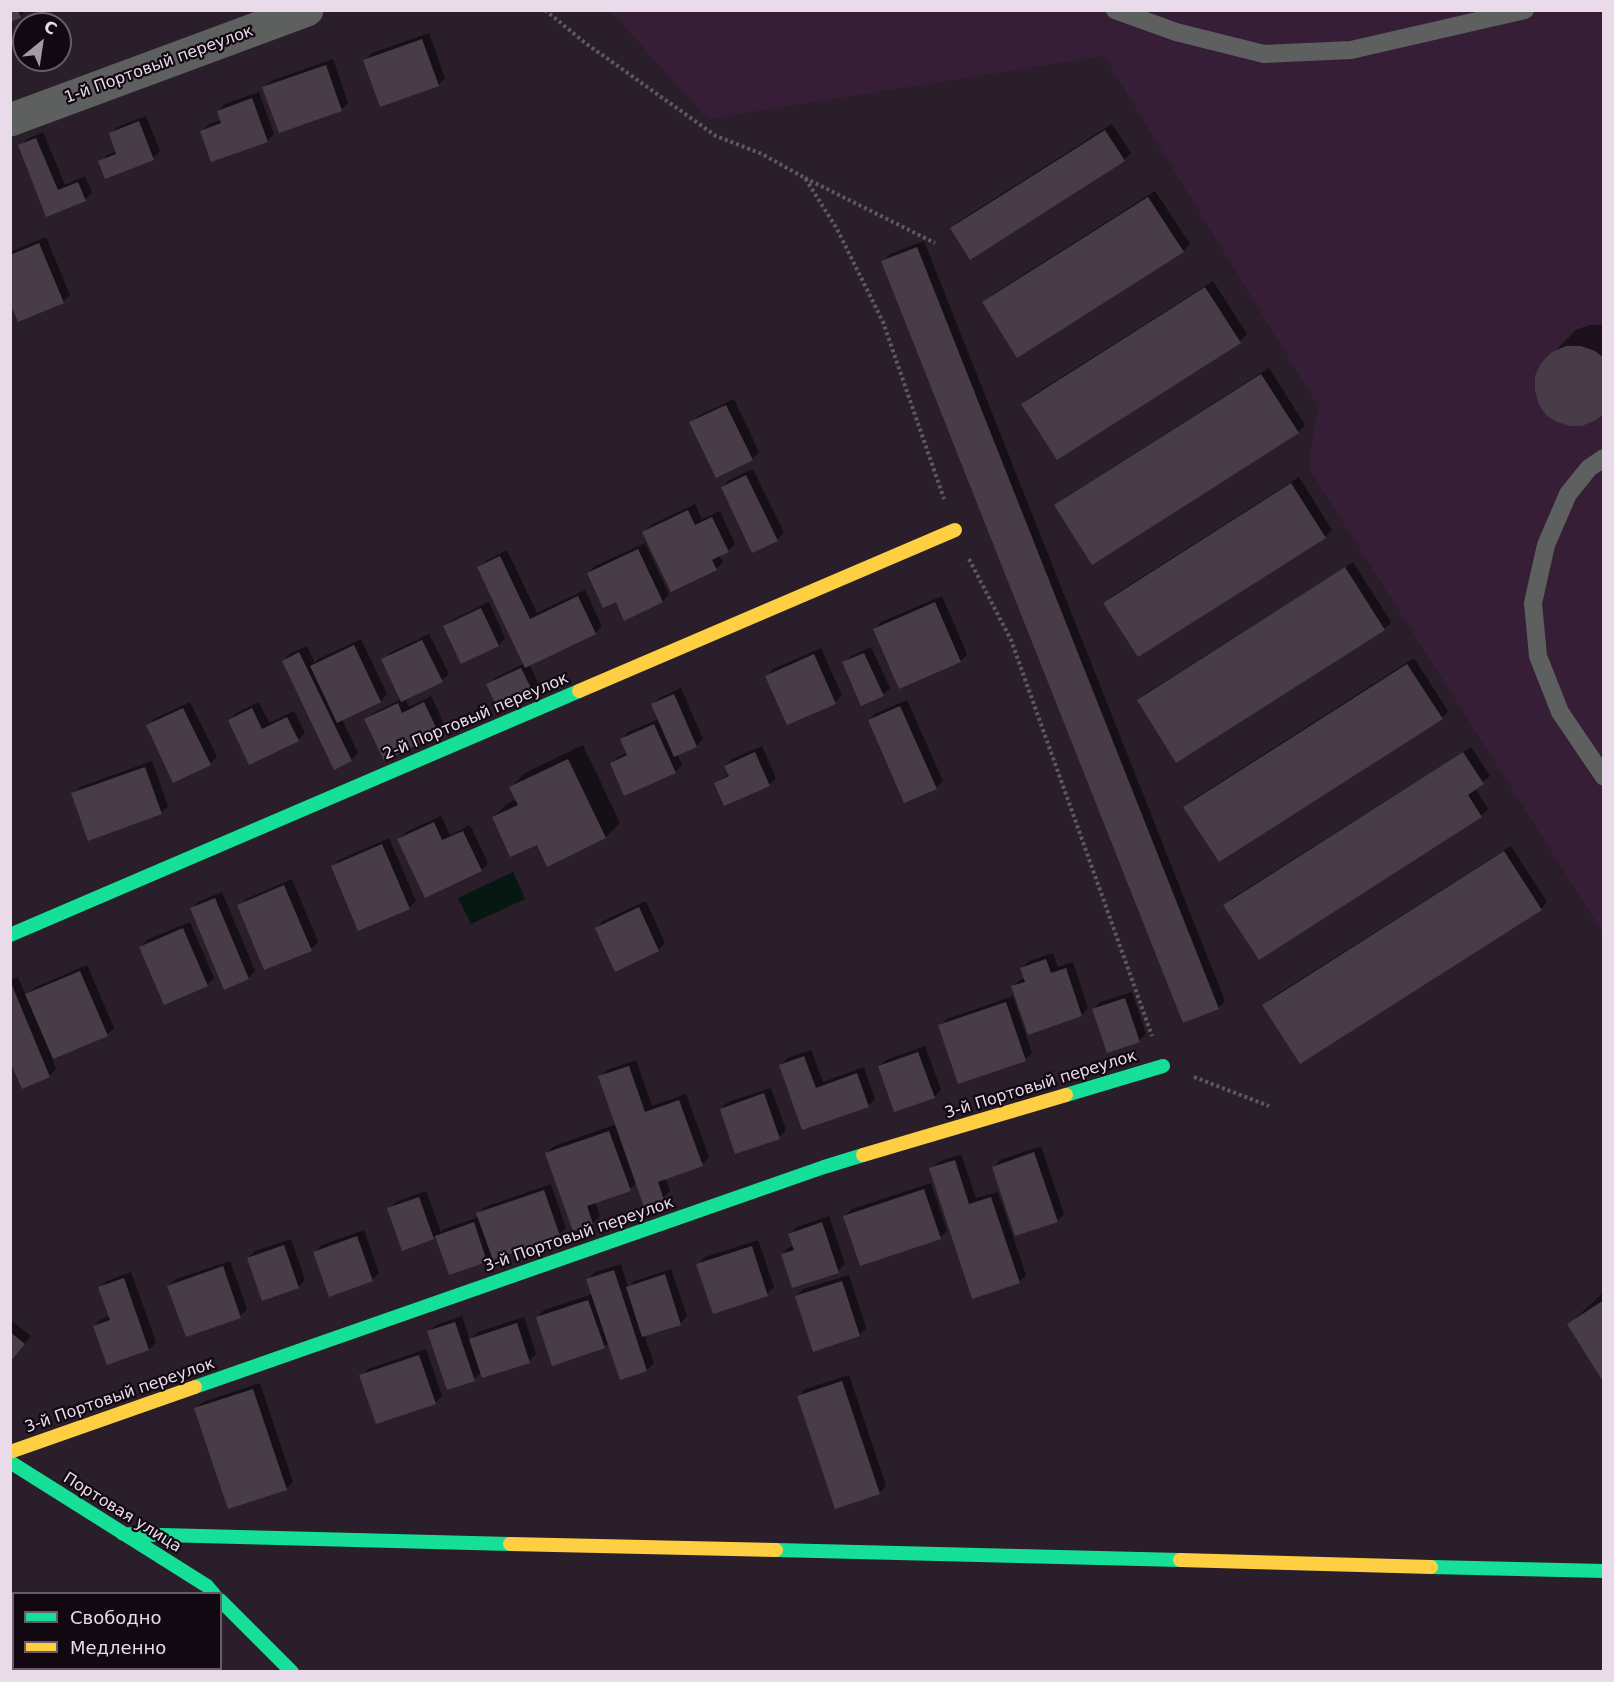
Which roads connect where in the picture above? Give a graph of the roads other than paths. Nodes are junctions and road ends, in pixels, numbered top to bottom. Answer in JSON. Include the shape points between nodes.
{"nodes":[{"id":1,"x":307,"y":10,"type":"edge"},
{"id":2,"x":1115,"y":10,"type":"edge"},
{"id":3,"x":1525,"y":10,"type":"edge"},
{"id":4,"x":10,"y":120,"type":"edge"},
{"id":5,"x":1604,"y":458,"type":"edge"},
{"id":6,"x":955,"y":530,"type":"dead end"},
{"id":7,"x":1604,"y":777,"type":"edge"},
{"id":8,"x":10,"y":935,"type":"edge"},
{"id":9,"x":1163,"y":1066,"type":"dead end"},
{"id":10,"x":10,"y":1452,"type":"edge"},
{"id":11,"x":10,"y":1462,"type":"edge"},
{"id":12,"x":123,"y":1534,"type":"junction"},
{"id":13,"x":1604,"y":1571,"type":"edge"},
{"id":14,"x":213,"y":1592,"type":"edge"},
{"id":15,"x":222,"y":1602,"type":"edge"},
{"id":16,"x":292,"y":1671,"type":"edge"}],
"edges":[{"from":1,"to":4,"type":"street","name":"1-й Портовый переулок"},
{"from":2,"to":3,"type":"lane","via":[[1176,32],[1264,54],[1351,50]]},
{"from":5,"to":7,"type":"lane","via":[[1589,468],[1568,494],[1546,545],[1533,603],[1538,656],[1560,712]]},
{"from":6,"to":8,"type":"street","name":"2-й Портовый переулок"},
{"from":9,"to":10,"type":"street","name":"3-й Портовый переулок","via":[[824,1167]]},
{"from":11,"to":12,"type":"street","name":"Портовая улица"},
{"from":12,"to":13,"type":"street"},
{"from":12,"to":14,"type":"street","name":"Портовая улица"},
{"from":15,"to":16,"type":"street"}]}
